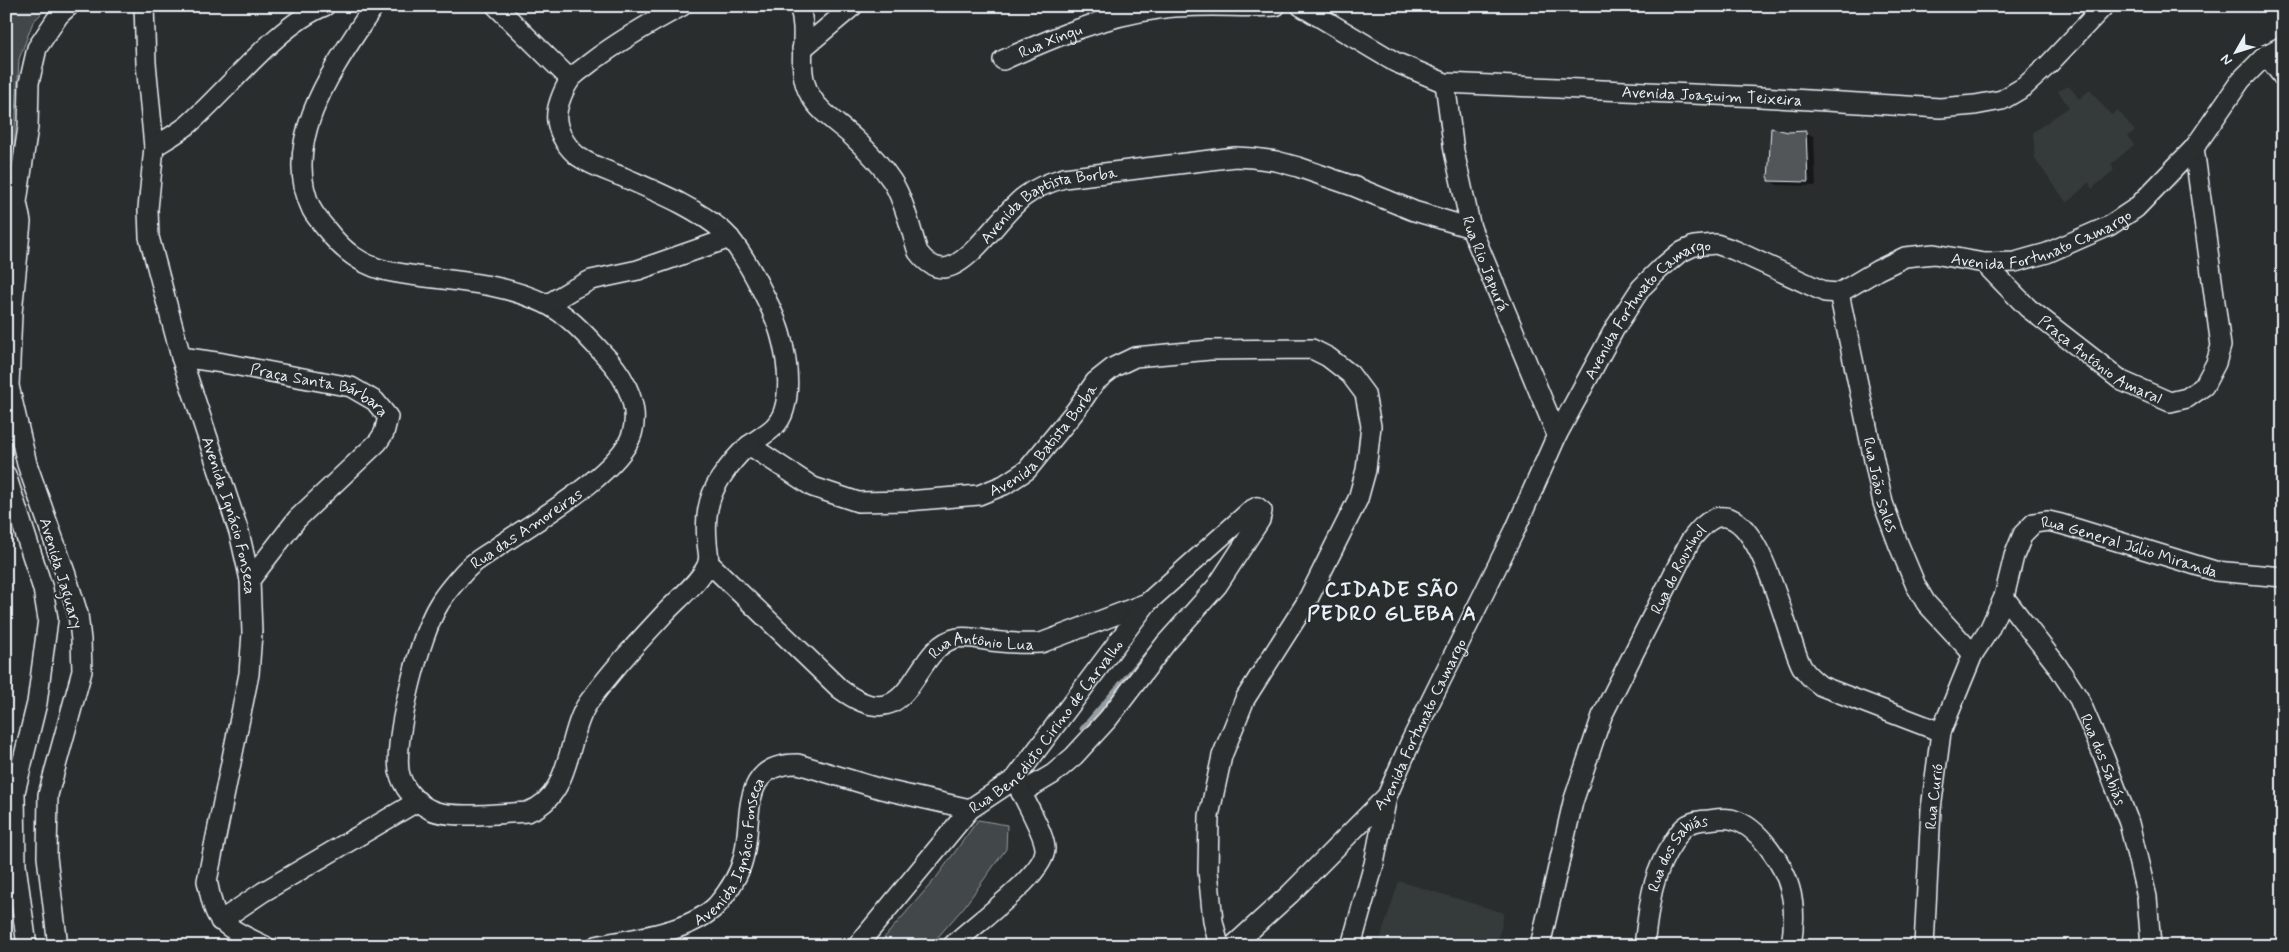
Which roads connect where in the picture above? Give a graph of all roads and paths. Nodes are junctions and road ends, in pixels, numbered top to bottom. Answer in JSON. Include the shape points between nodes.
{"nodes":[{"id":1,"x":69,"y":6,"type":"edge"},
{"id":2,"x":326,"y":6,"type":"edge"},
{"id":3,"x":374,"y":6,"type":"edge"},
{"id":4,"x":496,"y":6,"type":"edge"},
{"id":5,"x":682,"y":6,"type":"edge"},
{"id":6,"x":799,"y":6,"type":"edge"},
{"id":7,"x":853,"y":6,"type":"edge"},
{"id":8,"x":1276,"y":6,"type":"edge"},
{"id":9,"x":1301,"y":6,"type":"edge"},
{"id":10,"x":2104,"y":6,"type":"edge"},
{"id":11,"x":147,"y":8,"type":"edge"},
{"id":12,"x":2283,"y":46,"type":"edge"},
{"id":13,"x":802,"y":49,"type":"junction"},
{"id":14,"x":2266,"y":55,"type":"junction"},
{"id":15,"x":1003,"y":60,"type":"dead end"},
{"id":16,"x":2283,"y":77,"type":"edge"},
{"id":17,"x":570,"y":79,"type":"junction"},
{"id":18,"x":1446,"y":83,"type":"junction"},
{"id":19,"x":154,"y":147,"type":"junction"},
{"id":20,"x":2194,"y":148,"type":"junction"},
{"id":21,"x":11,"y":220,"type":"edge"},
{"id":22,"x":1471,"y":228,"type":"junction"},
{"id":23,"x":730,"y":238,"type":"junction"},
{"id":24,"x":1984,"y":263,"type":"junction"},
{"id":25,"x":1839,"y":294,"type":"junction"},
{"id":26,"x":548,"y":304,"type":"junction"},
{"id":27,"x":181,"y":357,"type":"junction"},
{"id":28,"x":1557,"y":435,"type":"junction"},
{"id":29,"x":749,"y":445,"type":"junction"},
{"id":30,"x":6,"y":475,"type":"edge"},
{"id":31,"x":708,"y":562,"type":"junction"},
{"id":32,"x":66,"y":576,"type":"junction"},
{"id":33,"x":2283,"y":577,"type":"edge"},
{"id":34,"x":39,"y":578,"type":"junction"},
{"id":35,"x":250,"y":580,"type":"junction"},
{"id":36,"x":2004,"y":597,"type":"junction"},
{"id":37,"x":1148,"y":603,"type":"junction"},
{"id":38,"x":1973,"y":654,"type":"junction"},
{"id":39,"x":1941,"y":732,"type":"junction"},
{"id":40,"x":1018,"y":786,"type":"junction"},
{"id":41,"x":1386,"y":796,"type":"junction"},
{"id":42,"x":418,"y":801,"type":"junction"},
{"id":43,"x":970,"y":809,"type":"junction"},
{"id":44,"x":220,"y":921,"type":"junction"},
{"id":45,"x":27,"y":946,"type":"edge"},
{"id":46,"x":58,"y":946,"type":"edge"},
{"id":47,"x":265,"y":946,"type":"edge"},
{"id":48,"x":596,"y":946,"type":"edge"},
{"id":49,"x":857,"y":946,"type":"edge"},
{"id":50,"x":952,"y":946,"type":"edge"},
{"id":51,"x":1219,"y":946,"type":"edge"},
{"id":52,"x":1234,"y":946,"type":"edge"},
{"id":53,"x":1351,"y":946,"type":"edge"},
{"id":54,"x":1540,"y":946,"type":"edge"},
{"id":55,"x":1644,"y":946,"type":"edge"},
{"id":56,"x":1791,"y":946,"type":"edge"},
{"id":57,"x":1924,"y":946,"type":"edge"},
{"id":58,"x":2150,"y":946,"type":"edge"}],
"edges":[{"from":1,"to":21,"type":"street","name":"Avenida Jaguary","via":[[37,48],[29,82],[28,127],[17,202]]},
{"from":2,"to":19,"type":"street","via":[[282,34],[187,126]]},
{"from":3,"to":26,"type":"street","name":"Rua das Amoreiras","via":[[344,51],[311,115],[302,153],[304,185],[313,211],[338,245],[361,263],[386,271],[490,284]]},
{"from":4,"to":17,"type":"street"},
{"from":5,"to":17,"type":"street","via":[[614,45]]},
{"from":6,"to":13,"type":"street","name":"Avenida Baptista Borba","via":[[804,35]]},
{"from":7,"to":13,"type":"street"},
{"from":8,"to":15,"type":"street","name":"Rua Xingu","via":[[1158,9],[1079,29]]},
{"from":9,"to":18,"type":"street","name":"Avenida Joaquim Teixeira","via":[[1395,62]]},
{"from":10,"to":18,"type":"street","name":"Avenida Joaquim Teixeira","via":[[2024,87],[2002,100],[1975,105],[1940,108],[1891,106]]},
{"from":11,"to":19,"type":"street","name":"Avenida Ignácio Fonseca","via":[[146,63]]},
{"from":12,"to":14,"type":"street","name":"Avenida Fortunato Camargo"},
{"from":13,"to":22,"type":"street","name":"Avenida Baptista Borba","via":[[804,83],[811,96],[892,181],[918,252],[934,266],[944,268],[957,264],[1025,196],[1048,183],[1064,178],[1235,158],[1291,165],[1414,211]]},
{"from":14,"to":16,"type":"street"},
{"from":14,"to":20,"type":"street","name":"Avenida Fortunato Camargo","via":[[2241,80]]},
{"from":17,"to":23,"type":"street","via":[[556,118],[566,144],[578,156],[659,192],[707,219]]},
{"from":18,"to":22,"type":"street","name":"Rua Rio Japurá","via":[[1454,151]]},
{"from":19,"to":27,"type":"street","name":"Avenida Ignácio Fonseca","via":[[148,209],[149,237]]},
{"from":20,"to":24,"type":"street","name":"Avenida Fortunato Camargo","via":[[2136,208],[2109,226],[2047,253],[2014,262]]},
{"from":20,"to":24,"type":"street","name":"Praça Antônio Amaral","via":[[2220,346],[2216,363],[2204,386],[2187,398],[2170,402],[2122,381],[2028,308]]},
{"from":21,"to":32,"type":"street","name":"Avenida Jaguary","via":[[9,386],[27,464]]},
{"from":22,"to":28,"type":"street","name":"Rua Rio Japurá"},
{"from":23,"to":26,"type":"street","via":[[638,270],[592,280]]},
{"from":23,"to":29,"type":"street","via":[[772,310],[786,369],[788,392],[780,421],[770,432]]},
{"from":24,"to":25,"type":"street","name":"Avenida Fortunato Camargo","via":[[1934,254],[1905,257]]},
{"from":25,"to":28,"type":"street","name":"Avenida Fortunato Camargo","via":[[1825,292],[1716,244],[1694,246],[1660,268],[1641,288],[1615,328]]},
{"from":25,"to":38,"type":"street","name":"Rua João Sales","via":[[1883,503],[1926,603]]},
{"from":26,"to":42,"type":"street","name":"Rua das Amoreiras","via":[[582,332],[617,369],[632,397],[633,432],[623,452],[592,482],[468,567],[439,604],[428,628],[402,719],[399,770],[405,788]]},
{"from":27,"to":35,"type":"street","name":"Avenida Ignácio Fonseca","via":[[239,532]]},
{"from":27,"to":35,"type":"street","name":"Praça Santa Bárbara","via":[[351,387],[375,401],[388,417],[378,442],[297,519]]},
{"from":28,"to":41,"type":"street","name":"Avenida Fortunato Camargo","via":[[1515,530]]},
{"from":29,"to":31,"type":"street","via":[[731,461],[713,489],[706,510]]},
{"from":29,"to":51,"type":"street","name":"Avenida Batista Borba","via":[[813,487],[858,502],[979,495],[1004,485],[1027,470],[1095,382],[1114,367],[1135,357],[1210,350],[1312,349],[1350,374],[1365,394],[1371,426],[1366,470],[1358,498],[1306,603],[1245,699],[1222,756],[1209,816],[1208,871]]},
{"from":30,"to":34,"type":"street","name":"Avenida Jaguary"},
{"from":31,"to":37,"type":"street","name":"Rua Antônio Lua","via":[[840,689],[853,699],[878,706],[893,702],[915,681],[934,652],[956,638],[1041,643]]},
{"from":31,"to":42,"type":"street","name":"Rua das Amoreiras","via":[[690,590],[667,611],[599,688],[586,707],[557,788],[538,808],[527,812],[450,815],[430,810]]},
{"from":32,"to":34,"type":"street"},
{"from":32,"to":46,"type":"street","name":"Avenida Jaguary","via":[[78,614],[82,672],[48,795],[48,857]]},
{"from":33,"to":36,"type":"street","name":"Rua General Júlio Miranda","via":[[2215,571],[2048,521],[2034,523],[2023,534]]},
{"from":34,"to":45,"type":"street","name":"Avenida Jaguary","via":[[48,619],[46,641],[37,703],[15,792],[16,865]]},
{"from":35,"to":44,"type":"street","name":"Avenida Ignácio Fonseca","via":[[252,633],[249,674],[207,881]]},
{"from":36,"to":38,"type":"street","name":"Rua General Júlio Miranda","via":[[1989,630]]},
{"from":36,"to":58,"type":"street","name":"Rua dos Sabiás","via":[[2079,699],[2104,757],[2129,823],[2147,897]]},
{"from":37,"to":40,"type":"street","name":"Rua Benedicto Cirino de Carvalho"},
{"from":37,"to":40,"type":"street","name":"Rua Benedicto Cirino de Carvalho","via":[[1244,516],[1257,507],[1262,511],[1252,534],[1217,586],[1166,643],[1108,719],[1053,774]]},
{"from":38,"to":39,"type":"street","name":"Rua Curió"},
{"from":39,"to":54,"type":"street","name":"Rua do Rouxinol","via":[[1821,686],[1810,678],[1801,666],[1778,596],[1754,543],[1742,524],[1720,517],[1712,521],[1690,541],[1602,716],[1573,802]]},
{"from":39,"to":57,"type":"street","name":"Rua Curió","via":[[1931,809]]},
{"from":40,"to":43,"type":"street","name":"Rua Benedicto Cirino de Carvalho"},
{"from":40,"to":50,"type":"street","via":[[1042,838],[1045,848],[1042,860],[1038,869],[1010,896]]},
{"from":41,"to":52,"type":"street","name":"Avenida Fortunato Camargo"},
{"from":41,"to":53,"type":"street","via":[[1374,864]]},
{"from":42,"to":44,"type":"street","via":[[263,892]]},
{"from":43,"to":48,"type":"street","name":"Avenida Ignácio Fonseca","via":[[881,789],[798,764],[776,767],[754,787],[748,809],[744,858],[716,906],[680,927]]},
{"from":43,"to":49,"type":"street","name":"Rua Benedicto Cirino de Carvalho"},
{"from":44,"to":47,"type":"street"},
{"from":55,"to":56,"type":"street","name":"Rua dos Sabiás","via":[[1652,885],[1664,856],[1686,826],[1718,818],[1735,820],[1749,828],[1771,849],[1782,868],[1791,890],[1794,926]]}]}
